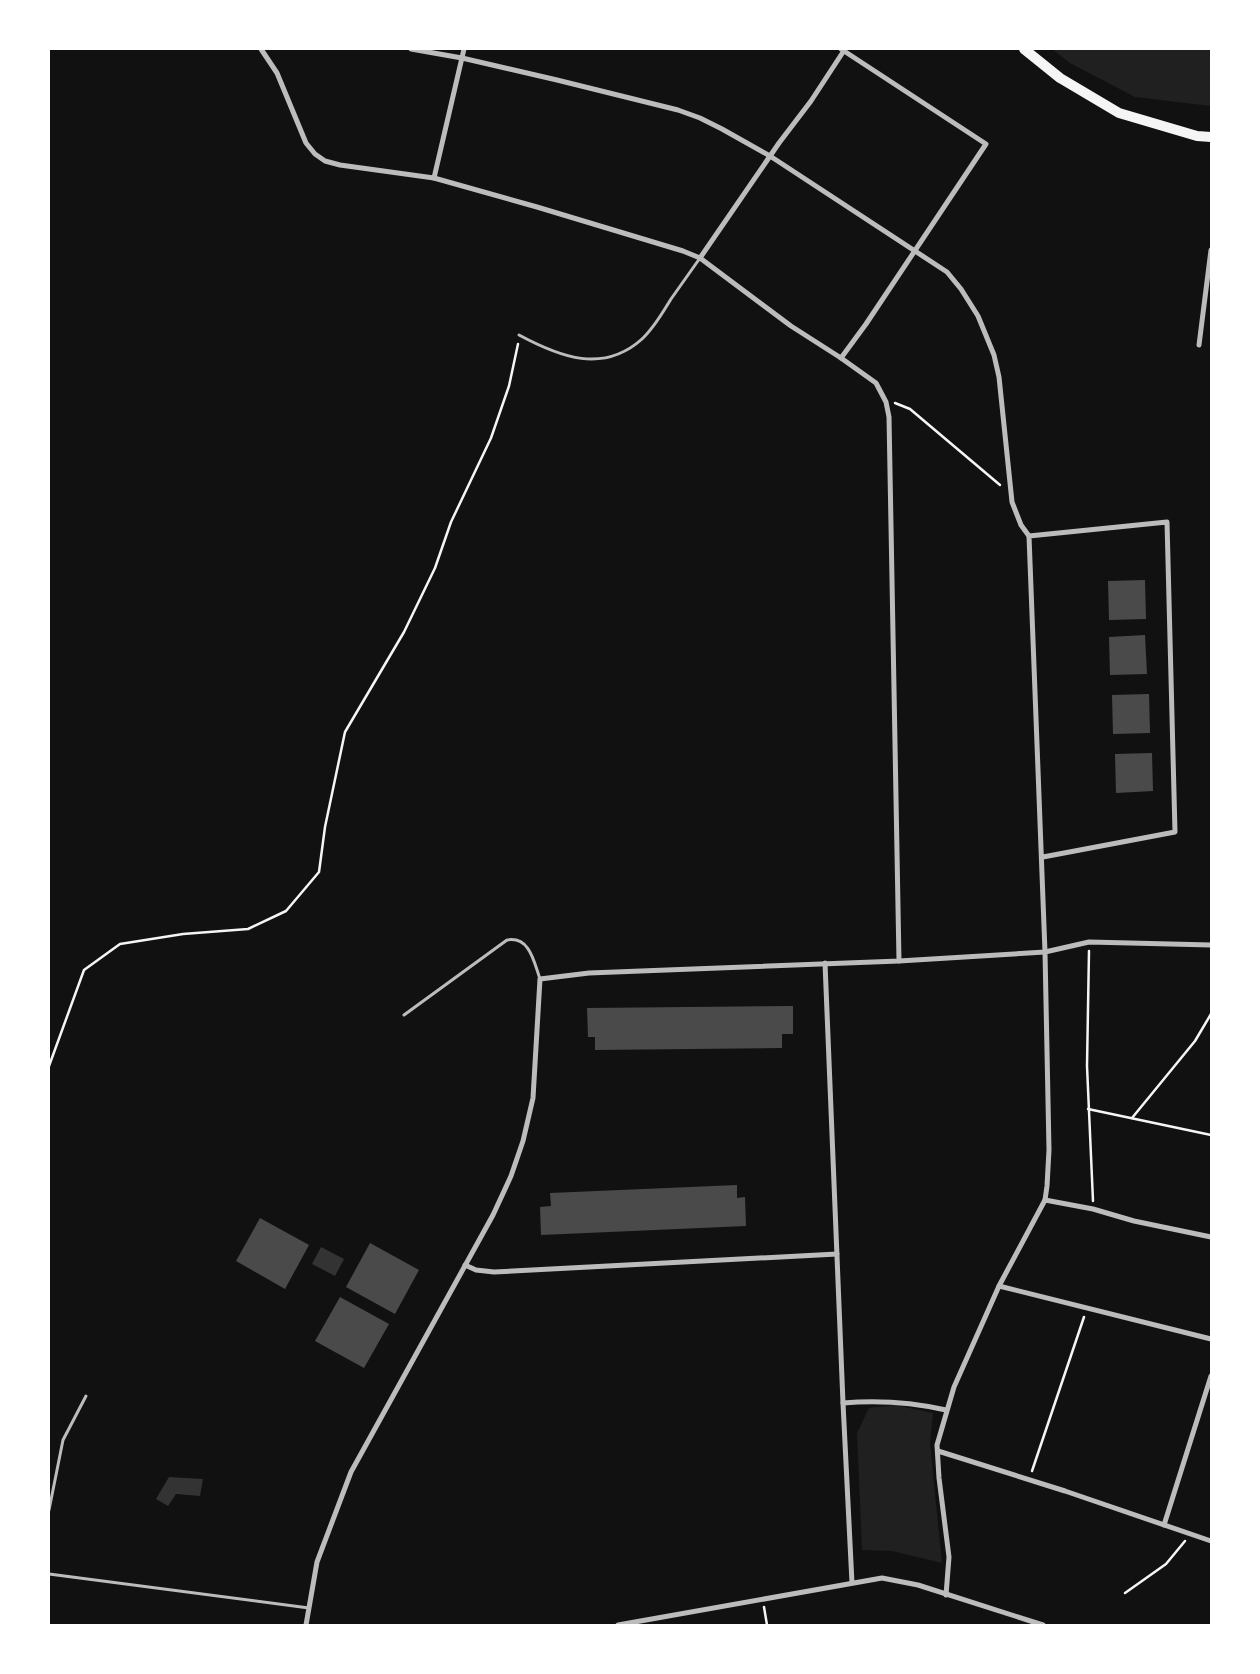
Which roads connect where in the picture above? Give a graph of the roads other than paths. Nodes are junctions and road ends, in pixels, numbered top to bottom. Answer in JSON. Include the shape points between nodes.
{"nodes":[{"id":1,"x":261,"y":49,"type":"edge"},
{"id":2,"x":411,"y":49,"type":"edge"},
{"id":3,"x":464,"y":49,"type":"edge"},
{"id":4,"x":843,"y":49,"type":"edge"},
{"id":5,"x":1024,"y":49,"type":"edge"},
{"id":6,"x":462,"y":58,"type":"junction"},
{"id":7,"x":1211,"y":137,"type":"edge"},
{"id":8,"x":770,"y":156,"type":"junction"},
{"id":9,"x":434,"y":178,"type":"junction"},
{"id":10,"x":915,"y":250,"type":"junction"},
{"id":11,"x":1211,"y":250,"type":"edge"},
{"id":12,"x":700,"y":258,"type":"junction"},
{"id":13,"x":519,"y":335,"type":"road end"},
{"id":14,"x":1199,"y":345,"type":"dead end"},
{"id":15,"x":842,"y":358,"type":"junction"},
{"id":16,"x":1029,"y":536,"type":"junction"},
{"id":17,"x":1042,"y":857,"type":"junction"},
{"id":18,"x":1211,"y":945,"type":"edge"},
{"id":19,"x":1045,"y":952,"type":"junction"},
{"id":20,"x":899,"y":961,"type":"junction"},
{"id":21,"x":825,"y":963,"type":"junction"},
{"id":22,"x":540,"y":980,"type":"junction"},
{"id":23,"x":404,"y":1015,"type":"dead end"},
{"id":24,"x":1045,"y":1200,"type":"junction"},
{"id":25,"x":1211,"y":1237,"type":"edge"},
{"id":26,"x":836,"y":1254,"type":"junction"},
{"id":27,"x":465,"y":1265,"type":"junction"},
{"id":28,"x":1000,"y":1286,"type":"junction"},
{"id":29,"x":1211,"y":1339,"type":"edge"},
{"id":30,"x":1211,"y":1376,"type":"edge"},
{"id":31,"x":86,"y":1396,"type":"dead end"},
{"id":32,"x":843,"y":1403,"type":"junction"},
{"id":33,"x":946,"y":1410,"type":"junction"},
{"id":34,"x":938,"y":1451,"type":"junction"},
{"id":35,"x":49,"y":1510,"type":"edge"},
{"id":36,"x":1164,"y":1525,"type":"junction"},
{"id":37,"x":1211,"y":1541,"type":"edge"},
{"id":38,"x":49,"y":1574,"type":"edge"},
{"id":39,"x":852,"y":1583,"type":"junction"},
{"id":40,"x":946,"y":1595,"type":"junction"},
{"id":41,"x":309,"y":1608,"type":"junction"},
{"id":42,"x":306,"y":1625,"type":"edge"},
{"id":43,"x":618,"y":1625,"type":"edge"},
{"id":44,"x":1042,"y":1625,"type":"edge"}],
"edges":[{"from":1,"to":9,"type":"street","via":[[277,73],[306,143],[314,154],[340,165]]},
{"from":2,"to":6,"type":"street"},
{"from":3,"to":6,"type":"street"},
{"from":4,"to":8,"type":"street","via":[[811,101]]},
{"from":4,"to":10,"type":"street","via":[[986,144]]},
{"from":5,"to":7,"type":"main road","via":[[1060,78],[1119,113],[1197,136]]},
{"from":6,"to":8,"type":"street","via":[[678,110],[722,129]]},
{"from":6,"to":9,"type":"street"},
{"from":8,"to":10,"type":"street"},
{"from":8,"to":12,"type":"street"},
{"from":9,"to":12,"type":"street","via":[[537,206]]},
{"from":10,"to":15,"type":"street"},
{"from":10,"to":16,"type":"street","via":[[947,272],[971,303],[987,334],[999,377],[1010,491],[1016,513]]},
{"from":11,"to":14,"type":"street"},
{"from":12,"to":13,"type":"lane","via":[[642,339],[607,359],[576,358]]},
{"from":12,"to":15,"type":"street","via":[[791,326]]},
{"from":15,"to":20,"type":"street","via":[[876,383],[889,416]]},
{"from":16,"to":17,"type":"street"},
{"from":16,"to":17,"type":"street","via":[[1167,522],[1176,832]]},
{"from":17,"to":19,"type":"street"},
{"from":18,"to":19,"type":"street","via":[[1089,942]]},
{"from":19,"to":20,"type":"street"},
{"from":19,"to":24,"type":"street","via":[[1049,1150]]},
{"from":20,"to":21,"type":"street"},
{"from":21,"to":22,"type":"street","via":[[589,973]]},
{"from":21,"to":26,"type":"street"},
{"from":22,"to":23,"type":"lane","via":[[529,948],[519,941],[507,940]]},
{"from":22,"to":27,"type":"street","via":[[533,1098],[524,1141],[512,1176]]},
{"from":24,"to":25,"type":"street"},
{"from":24,"to":28,"type":"street"},
{"from":26,"to":27,"type":"street","via":[[494,1272]]},
{"from":26,"to":32,"type":"street"},
{"from":27,"to":41,"type":"street","via":[[351,1472],[318,1562]]},
{"from":28,"to":29,"type":"street"},
{"from":28,"to":33,"type":"street"},
{"from":30,"to":36,"type":"street"},
{"from":31,"to":35,"type":"lane","via":[[63,1440]]},
{"from":32,"to":33,"type":"street","via":[[892,1401]]},
{"from":32,"to":39,"type":"street"},
{"from":33,"to":34,"type":"street"},
{"from":34,"to":36,"type":"street"},
{"from":34,"to":40,"type":"street","via":[[949,1557]]},
{"from":36,"to":37,"type":"street"},
{"from":38,"to":41,"type":"lane"},
{"from":39,"to":40,"type":"street","via":[[882,1578]]},
{"from":39,"to":43,"type":"street"},
{"from":40,"to":44,"type":"street"},
{"from":41,"to":42,"type":"street"}]}
